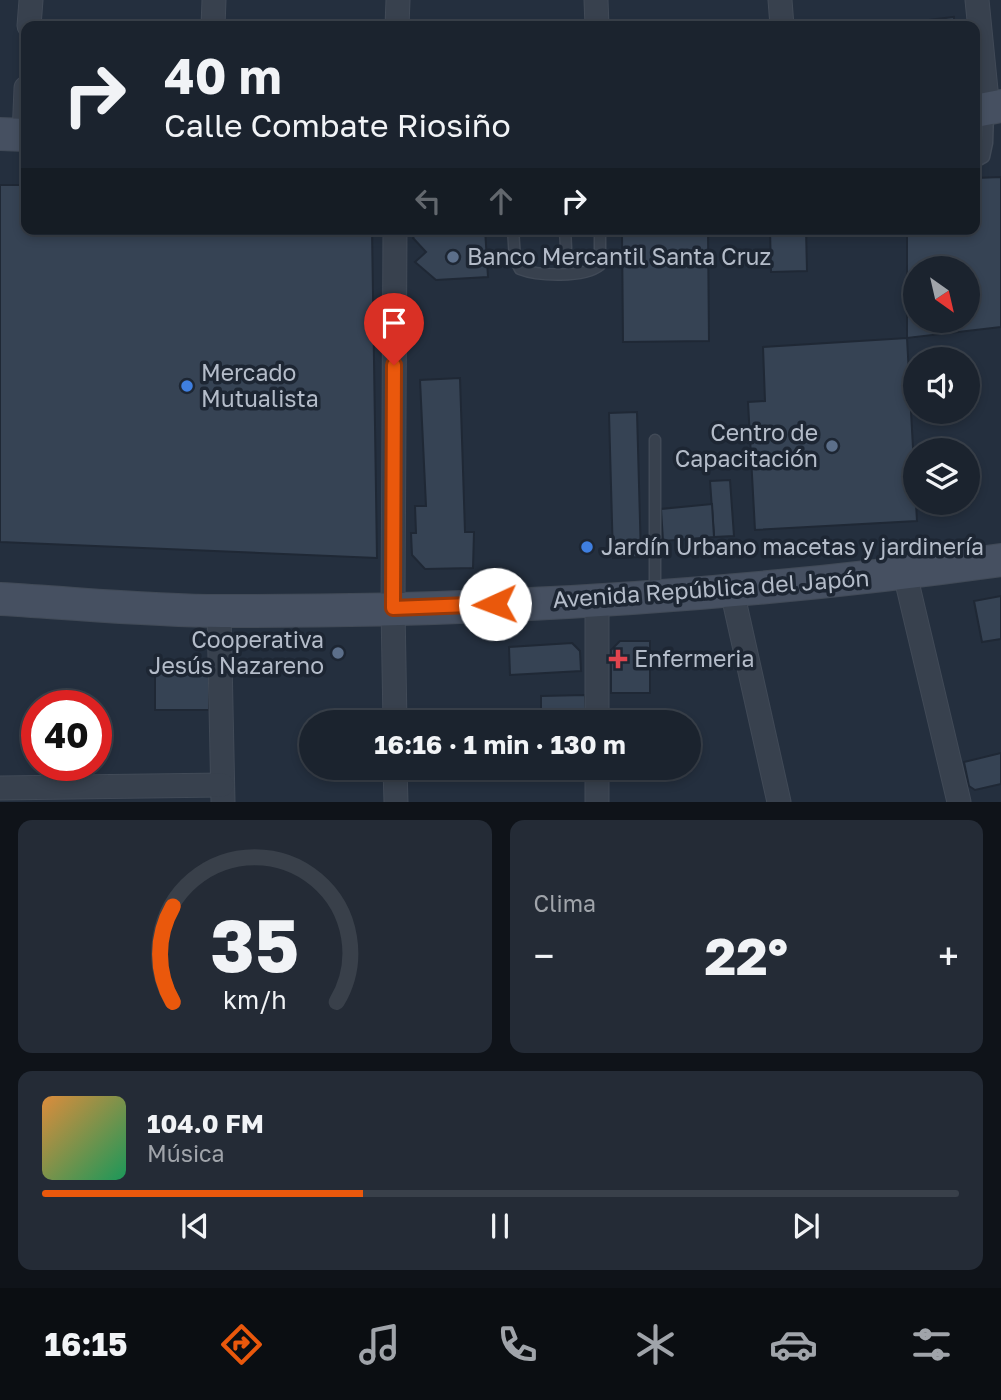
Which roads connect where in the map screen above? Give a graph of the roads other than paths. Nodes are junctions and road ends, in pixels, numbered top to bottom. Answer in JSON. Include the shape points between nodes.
{"nodes":[{"id":1,"x":31,"y":0,"type":"edge"},
{"id":2,"x":214,"y":0,"type":"edge"},
{"id":3,"x":398,"y":0,"type":"edge"},
{"id":4,"x":596,"y":0,"type":"edge"},
{"id":5,"x":780,"y":0,"type":"edge"},
{"id":6,"x":977,"y":0,"type":"edge"},
{"id":7,"x":30,"y":21,"type":"edge"},
{"id":8,"x":213,"y":21,"type":"edge"},
{"id":9,"x":397,"y":21,"type":"edge"},
{"id":10,"x":597,"y":21,"type":"edge"},
{"id":11,"x":782,"y":21,"type":"edge"},
{"id":12,"x":979,"y":21,"type":"edge"},
{"id":13,"x":980,"y":27,"type":"edge"},
{"id":14,"x":988,"y":99,"type":"edge"},
{"id":15,"x":21,"y":113,"type":"edge"},
{"id":16,"x":15,"y":142,"type":"edge"},
{"id":17,"x":980,"y":159,"type":"edge"},
{"id":18,"x":395,"y":235,"type":"edge"},
{"id":19,"x":513,"y":235,"type":"edge"},
{"id":20,"x":565,"y":235,"type":"edge"},
{"id":21,"x":600,"y":235,"type":"edge"},
{"id":22,"x":566,"y":248,"type":"dead end"},
{"id":23,"x":655,"y":440,"type":"dead end"},
{"id":24,"x":1001,"y":560,"type":"edge"},
{"id":25,"x":905,"y":574,"type":"junction"},
{"id":26,"x":732,"y":591,"type":"junction"},
{"id":27,"x":655,"y":596,"type":"junction"},
{"id":28,"x":0,"y":599,"type":"edge"},
{"id":29,"x":597,"y":601,"type":"junction"},
{"id":30,"x":393,"y":608,"type":"junction"},
{"id":31,"x":219,"y":611,"type":"junction"},
{"id":32,"x":394,"y":710,"type":"edge"},
{"id":33,"x":597,"y":710,"type":"edge"},
{"id":34,"x":395,"y":780,"type":"edge"},
{"id":35,"x":597,"y":780,"type":"edge"},
{"id":36,"x":0,"y":788,"type":"edge"},
{"id":37,"x":223,"y":793,"type":"edge"},
{"id":38,"x":396,"y":802,"type":"edge"},
{"id":39,"x":597,"y":802,"type":"edge"},
{"id":40,"x":779,"y":802,"type":"edge"},
{"id":41,"x":959,"y":802,"type":"edge"}],
"edges":[{"from":1,"to":7,"type":"street"},
{"from":2,"to":8,"type":"street"},
{"from":3,"to":9,"type":"street"},
{"from":4,"to":10,"type":"street"},
{"from":5,"to":11,"type":"street"},
{"from":6,"to":12,"type":"street"},
{"from":13,"to":14,"type":"street"},
{"from":14,"to":17,"type":"lane","via":[[986,150]]},
{"from":15,"to":16,"type":"street"},
{"from":18,"to":30,"type":"street"},
{"from":19,"to":21,"type":"lane","via":[[520,269],[582,274],[600,265]]},
{"from":20,"to":22,"type":"lane"},
{"from":23,"to":27,"type":"lane"},
{"from":24,"to":25,"type":"street","name":"Avenida República del Japón"},
{"from":25,"to":26,"type":"street","name":"Avenida República del Japón"},
{"from":25,"to":41,"type":"street"},
{"from":26,"to":27,"type":"street","name":"Avenida República del Japón"},
{"from":26,"to":40,"type":"street"},
{"from":27,"to":29,"type":"street","name":"Avenida República del Japón"},
{"from":28,"to":31,"type":"street","name":"Avenida República del Japón"},
{"from":29,"to":30,"type":"street","name":"Avenida República del Japón"},
{"from":29,"to":33,"type":"street"},
{"from":30,"to":31,"type":"street","name":"Avenida República del Japón"},
{"from":30,"to":32,"type":"street"},
{"from":31,"to":37,"type":"street"},
{"from":34,"to":38,"type":"street"},
{"from":35,"to":39,"type":"street"},
{"from":36,"to":37,"type":"street"}]}
